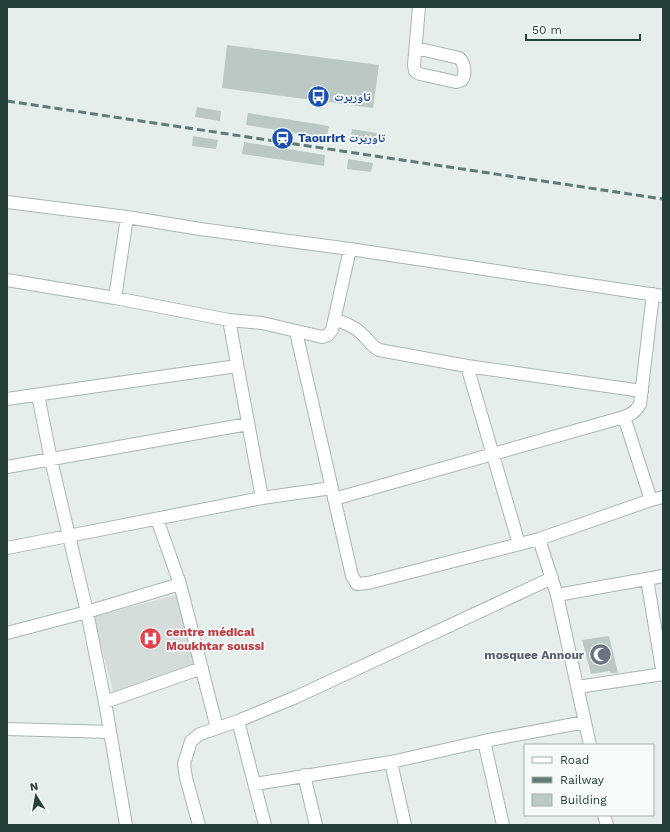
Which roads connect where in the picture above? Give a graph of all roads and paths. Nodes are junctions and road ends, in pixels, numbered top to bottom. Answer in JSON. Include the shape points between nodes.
{"nodes":[{"id":1,"x":419,"y":7,"type":"edge"},
{"id":2,"x":416,"y":48,"type":"dead end"},
{"id":3,"x":7,"y":202,"type":"edge"},
{"id":4,"x":127,"y":217,"type":"junction"},
{"id":5,"x":350,"y":249,"type":"junction"},
{"id":6,"x":7,"y":280,"type":"edge"},
{"id":7,"x":658,"y":295,"type":"edge"},
{"id":8,"x":115,"y":298,"type":"junction"},
{"id":9,"x":336,"y":319,"type":"junction"},
{"id":10,"x":229,"y":320,"type":"junction"},
{"id":11,"x":296,"y":332,"type":"junction"},
{"id":12,"x":237,"y":366,"type":"junction"},
{"id":13,"x":467,"y":366,"type":"junction"},
{"id":14,"x":642,"y":391,"type":"junction"},
{"id":15,"x":38,"y":395,"type":"junction"},
{"id":16,"x":7,"y":399,"type":"edge"},
{"id":17,"x":624,"y":417,"type":"junction"},
{"id":18,"x":248,"y":424,"type":"junction"},
{"id":19,"x":492,"y":455,"type":"junction"},
{"id":20,"x":51,"y":460,"type":"junction"},
{"id":21,"x":7,"y":467,"type":"edge"},
{"id":22,"x":333,"y":494,"type":"junction"},
{"id":23,"x":262,"y":498,"type":"junction"},
{"id":24,"x":657,"y":499,"type":"edge"},
{"id":25,"x":157,"y":519,"type":"junction"},
{"id":26,"x":70,"y":536,"type":"junction"},
{"id":27,"x":539,"y":539,"type":"junction"},
{"id":28,"x":519,"y":544,"type":"junction"},
{"id":29,"x":7,"y":548,"type":"edge"},
{"id":30,"x":663,"y":576,"type":"edge"},
{"id":31,"x":552,"y":578,"type":"junction"},
{"id":32,"x":647,"y":579,"type":"junction"},
{"id":33,"x":180,"y":584,"type":"junction"},
{"id":34,"x":557,"y":594,"type":"junction"},
{"id":35,"x":88,"y":612,"type":"junction"},
{"id":36,"x":7,"y":633,"type":"edge"},
{"id":37,"x":202,"y":668,"type":"junction"},
{"id":38,"x":663,"y":674,"type":"edge"},
{"id":39,"x":578,"y":687,"type":"junction"},
{"id":40,"x":105,"y":702,"type":"junction"},
{"id":41,"x":238,"y":721,"type":"junction"},
{"id":42,"x":585,"y":722,"type":"junction"},
{"id":43,"x":217,"y":728,"type":"junction"},
{"id":44,"x":7,"y":729,"type":"edge"},
{"id":45,"x":110,"y":732,"type":"junction"},
{"id":46,"x":484,"y":741,"type":"junction"},
{"id":47,"x":590,"y":744,"type":"edge"},
{"id":48,"x":391,"y":762,"type":"junction"},
{"id":49,"x":304,"y":775,"type":"junction"},
{"id":50,"x":255,"y":784,"type":"junction"},
{"id":51,"x":126,"y":825,"type":"edge"},
{"id":52,"x":199,"y":825,"type":"edge"},
{"id":53,"x":265,"y":825,"type":"edge"},
{"id":54,"x":316,"y":825,"type":"edge"},
{"id":55,"x":405,"y":825,"type":"edge"},
{"id":56,"x":503,"y":825,"type":"edge"}],
"edges":[{"from":1,"to":2,"type":"street"},
{"from":3,"to":4,"type":"street"},
{"from":4,"to":5,"type":"street"},
{"from":4,"to":8,"type":"street"},
{"from":5,"to":7,"type":"street"},
{"from":5,"to":9,"type":"street"},
{"from":6,"to":8,"type":"street"},
{"from":7,"to":14,"type":"street"},
{"from":8,"to":10,"type":"street"},
{"from":9,"to":11,"type":"street","via":[[332,330],[322,337]]},
{"from":9,"to":13,"type":"street","via":[[361,333],[379,350]]},
{"from":10,"to":11,"type":"street","via":[[262,323]]},
{"from":10,"to":12,"type":"street"},
{"from":11,"to":22,"type":"street"},
{"from":12,"to":15,"type":"street"},
{"from":12,"to":18,"type":"street"},
{"from":13,"to":14,"type":"street"},
{"from":13,"to":19,"type":"street"},
{"from":14,"to":17,"type":"street","via":[[637,409]]},
{"from":15,"to":16,"type":"street"},
{"from":15,"to":20,"type":"street"},
{"from":17,"to":19,"type":"street"},
{"from":17,"to":24,"type":"street"},
{"from":18,"to":20,"type":"street"},
{"from":18,"to":23,"type":"street"},
{"from":19,"to":22,"type":"street"},
{"from":19,"to":28,"type":"street"},
{"from":20,"to":21,"type":"street"},
{"from":20,"to":26,"type":"street"},
{"from":22,"to":23,"type":"street"},
{"from":22,"to":28,"type":"street","via":[[352,576],[357,584]]},
{"from":23,"to":25,"type":"street"},
{"from":24,"to":27,"type":"street"},
{"from":25,"to":26,"type":"street"},
{"from":25,"to":33,"type":"street"},
{"from":26,"to":29,"type":"street"},
{"from":26,"to":35,"type":"street"},
{"from":27,"to":28,"type":"street"},
{"from":27,"to":31,"type":"street"},
{"from":30,"to":32,"type":"street"},
{"from":31,"to":34,"type":"street"},
{"from":31,"to":41,"type":"street","via":[[296,697]]},
{"from":32,"to":34,"type":"street"},
{"from":32,"to":38,"type":"street"},
{"from":33,"to":35,"type":"street"},
{"from":33,"to":37,"type":"street"},
{"from":34,"to":39,"type":"street"},
{"from":35,"to":36,"type":"street"},
{"from":35,"to":40,"type":"street"},
{"from":37,"to":40,"type":"street"},
{"from":37,"to":43,"type":"street"},
{"from":38,"to":39,"type":"street"},
{"from":39,"to":42,"type":"street"},
{"from":40,"to":45,"type":"street"},
{"from":41,"to":43,"type":"street"},
{"from":41,"to":50,"type":"street"},
{"from":42,"to":46,"type":"street"},
{"from":42,"to":47,"type":"street"},
{"from":43,"to":52,"type":"street","via":[[200,734],[191,741],[184,764]]},
{"from":44,"to":45,"type":"street"},
{"from":45,"to":51,"type":"street"},
{"from":46,"to":48,"type":"street"},
{"from":46,"to":56,"type":"street"},
{"from":48,"to":49,"type":"street"},
{"from":48,"to":55,"type":"street"},
{"from":49,"to":50,"type":"street"},
{"from":49,"to":54,"type":"street"},
{"from":50,"to":53,"type":"street"}]}
